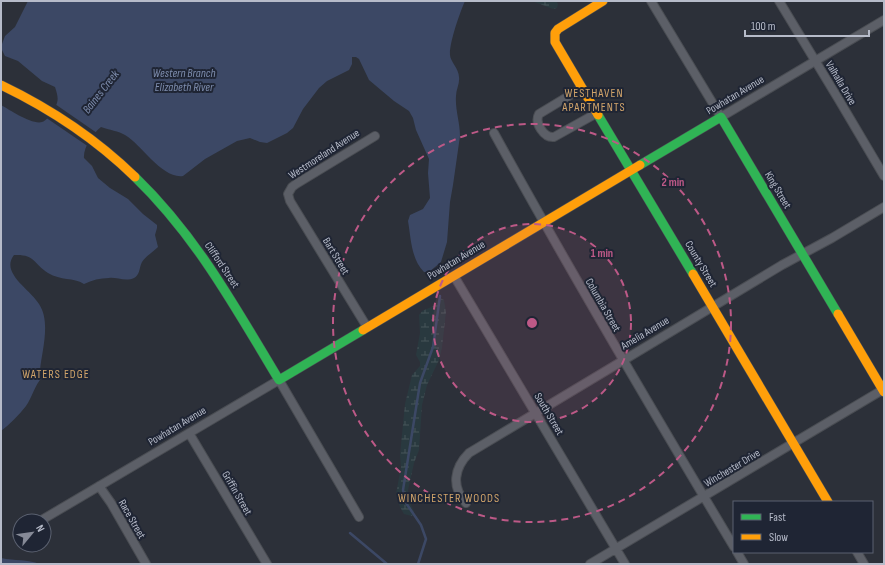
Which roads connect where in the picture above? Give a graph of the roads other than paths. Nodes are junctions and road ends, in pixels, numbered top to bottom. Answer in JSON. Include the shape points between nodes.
{"nodes":[{"id":1,"x":603,"y":1,"type":"edge"},
{"id":2,"x":651,"y":1,"type":"edge"},
{"id":3,"x":779,"y":1,"type":"edge"},
{"id":4,"x":884,"y":20,"type":"edge"},
{"id":5,"x":816,"y":61,"type":"junction"},
{"id":6,"x":1,"y":85,"type":"edge"},
{"id":7,"x":582,"y":88,"type":"junction"},
{"id":8,"x":597,"y":113,"type":"junction"},
{"id":9,"x":721,"y":117,"type":"junction"},
{"id":10,"x":494,"y":133,"type":"dead end"},
{"id":11,"x":375,"y":136,"type":"dead end"},
{"id":12,"x":631,"y":170,"type":"junction"},
{"id":13,"x":884,"y":176,"type":"edge"},
{"id":14,"x":288,"y":194,"type":"joint"},
{"id":15,"x":884,"y":207,"type":"edge"},
{"id":16,"x":544,"y":222,"type":"junction"},
{"id":17,"x":802,"y":254,"type":"junction"},
{"id":18,"x":454,"y":276,"type":"junction"},
{"id":19,"x":712,"y":307,"type":"junction"},
{"id":20,"x":367,"y":327,"type":"junction"},
{"id":21,"x":622,"y":360,"type":"junction"},
{"id":22,"x":279,"y":380,"type":"junction"},
{"id":23,"x":884,"y":391,"type":"edge"},
{"id":24,"x":536,"y":413,"type":"junction"},
{"id":25,"x":189,"y":433,"type":"junction"},
{"id":26,"x":794,"y":444,"type":"junction"},
{"id":27,"x":99,"y":486,"type":"junction"},
{"id":28,"x":704,"y":497,"type":"junction"},
{"id":29,"x":827,"y":501,"type":"edge"},
{"id":30,"x":466,"y":503,"type":"dead end"},
{"id":31,"x":52,"y":514,"type":"edge"},
{"id":32,"x":359,"y":517,"type":"dead end"},
{"id":33,"x":733,"y":545,"type":"edge"},
{"id":34,"x":616,"y":549,"type":"junction"},
{"id":35,"x":738,"y":553,"type":"edge"},
{"id":36,"x":858,"y":553,"type":"edge"},
{"id":37,"x":146,"y":564,"type":"edge"},
{"id":38,"x":266,"y":564,"type":"edge"},
{"id":39,"x":590,"y":564,"type":"edge"},
{"id":40,"x":625,"y":564,"type":"edge"},
{"id":41,"x":744,"y":564,"type":"edge"},
{"id":42,"x":864,"y":564,"type":"edge"}],
"edges":[{"from":1,"to":7,"type":"street","name":"County Street","via":[[555,33],[555,42]]},
{"from":2,"to":9,"type":"street","name":"King Street"},
{"from":3,"to":5,"type":"street","name":"Valhalla Drive"},
{"from":4,"to":5,"type":"street","name":"Powhatan Avenue"},
{"from":5,"to":9,"type":"street","name":"Powhatan Avenue"},
{"from":5,"to":13,"type":"street","name":"Valhalla Drive"},
{"from":6,"to":22,"type":"street","name":"Clifford Street","via":[[69,123],[124,166],[145,188],[204,258]]},
{"from":7,"to":8,"type":"street","name":"County Street"},
{"from":7,"to":8,"type":"street","via":[[539,114],[537,121],[549,138]]},
{"from":8,"to":12,"type":"street","name":"County Street"},
{"from":9,"to":12,"type":"street","name":"Powhatan Avenue"},
{"from":9,"to":17,"type":"street","name":"King Street"},
{"from":10,"to":16,"type":"street","name":"Columbia Street"},
{"from":11,"to":14,"type":"street","name":"Westmoreland Avenue","via":[[296,184]]},
{"from":12,"to":16,"type":"street","name":"Powhatan Avenue"},
{"from":12,"to":19,"type":"street","name":"County Street"},
{"from":14,"to":20,"type":"street","name":"Bart Street","via":[[324,259]]},
{"from":15,"to":17,"type":"street","name":"Amelia Avenue"},
{"from":16,"to":18,"type":"street","name":"Powhatan Avenue"},
{"from":16,"to":21,"type":"street","name":"Columbia Street"},
{"from":17,"to":19,"type":"street","name":"Amelia Avenue"},
{"from":17,"to":23,"type":"street","name":"King Street"},
{"from":18,"to":20,"type":"street","name":"Powhatan Avenue"},
{"from":18,"to":24,"type":"street","name":"South Street"},
{"from":19,"to":21,"type":"street","name":"Amelia Avenue"},
{"from":19,"to":26,"type":"street","name":"County Street"},
{"from":20,"to":22,"type":"street","name":"Powhatan Avenue"},
{"from":21,"to":24,"type":"street","name":"Amelia Avenue"},
{"from":21,"to":28,"type":"street","name":"Columbia Street"},
{"from":22,"to":25,"type":"street","name":"Powhatan Avenue"},
{"from":22,"to":32,"type":"street","name":"Clifford Street"},
{"from":23,"to":26,"type":"street","name":"Winchester Drive"},
{"from":24,"to":30,"type":"street","name":"Amelia Avenue","via":[[463,459],[456,479],[457,487]]},
{"from":24,"to":34,"type":"street","name":"South Street"},
{"from":25,"to":27,"type":"street","name":"Powhatan Avenue"},
{"from":25,"to":38,"type":"street","name":"Griffin Street"},
{"from":26,"to":28,"type":"street","name":"Winchester Drive"},
{"from":26,"to":29,"type":"street","name":"County Street"},
{"from":27,"to":31,"type":"street","name":"Powhatan Avenue"},
{"from":27,"to":37,"type":"street","name":"Race Street"},
{"from":28,"to":33,"type":"street","name":"Columbia Street"},
{"from":28,"to":34,"type":"street","name":"Winchester Drive"},
{"from":34,"to":39,"type":"street","name":"Winchester Drive"},
{"from":34,"to":40,"type":"street","name":"South Street"},
{"from":35,"to":41,"type":"street"},
{"from":36,"to":42,"type":"street"}]}
